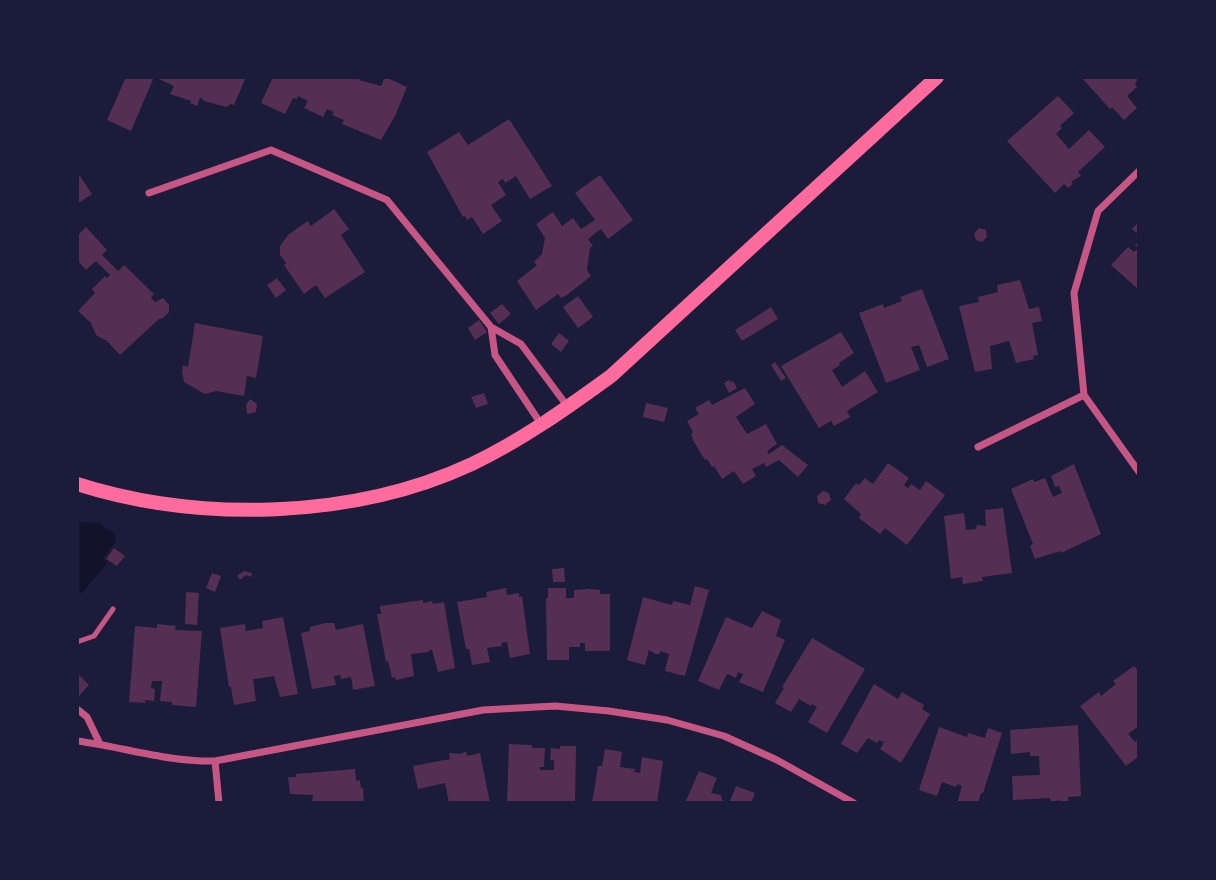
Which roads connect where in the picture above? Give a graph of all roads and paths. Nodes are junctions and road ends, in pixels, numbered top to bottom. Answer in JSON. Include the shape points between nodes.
{"nodes":[{"id":1,"x":937,"y":77,"type":"edge"},
{"id":2,"x":1139,"y":172,"type":"edge"},
{"id":3,"x":149,"y":193,"type":"dead end"},
{"id":4,"x":491,"y":327,"type":"junction"},
{"id":5,"x":1084,"y":395,"type":"junction"},
{"id":6,"x":569,"y":407,"type":"junction"},
{"id":7,"x":541,"y":424,"type":"junction"},
{"id":8,"x":978,"y":447,"type":"dead end"},
{"id":9,"x":1139,"y":472,"type":"edge"},
{"id":10,"x":77,"y":484,"type":"edge"},
{"id":11,"x":113,"y":609,"type":"dead end"},
{"id":12,"x":77,"y":642,"type":"edge"},
{"id":13,"x":77,"y":709,"type":"edge"},
{"id":14,"x":77,"y":741,"type":"edge"},
{"id":15,"x":100,"y":744,"type":"junction"},
{"id":16,"x":215,"y":761,"type":"junction"},
{"id":17,"x":219,"y":803,"type":"edge"},
{"id":18,"x":854,"y":803,"type":"edge"}],
"edges":[{"from":1,"to":6,"type":"main road","via":[[611,376]]},
{"from":2,"to":5,"type":"street","via":[[1098,211],[1074,293]]},
{"from":3,"to":4,"type":"street","via":[[271,150],[387,200]]},
{"from":4,"to":6,"type":"street","via":[[521,344]]},
{"from":4,"to":7,"type":"street","via":[[495,355]]},
{"from":5,"to":8,"type":"street"},
{"from":5,"to":9,"type":"street"},
{"from":6,"to":7,"type":"main road"},
{"from":7,"to":10,"type":"main road","via":[[505,447],[434,479],[371,496],[289,509],[148,503]]},
{"from":11,"to":12,"type":"lane","via":[[94,636]]},
{"from":13,"to":15,"type":"street","via":[[87,717]]},
{"from":14,"to":15,"type":"street"},
{"from":15,"to":16,"type":"street","via":[[189,762]]},
{"from":16,"to":17,"type":"street"},
{"from":16,"to":18,"type":"street","via":[[482,710],[555,706],[667,720],[724,736]]}]}
